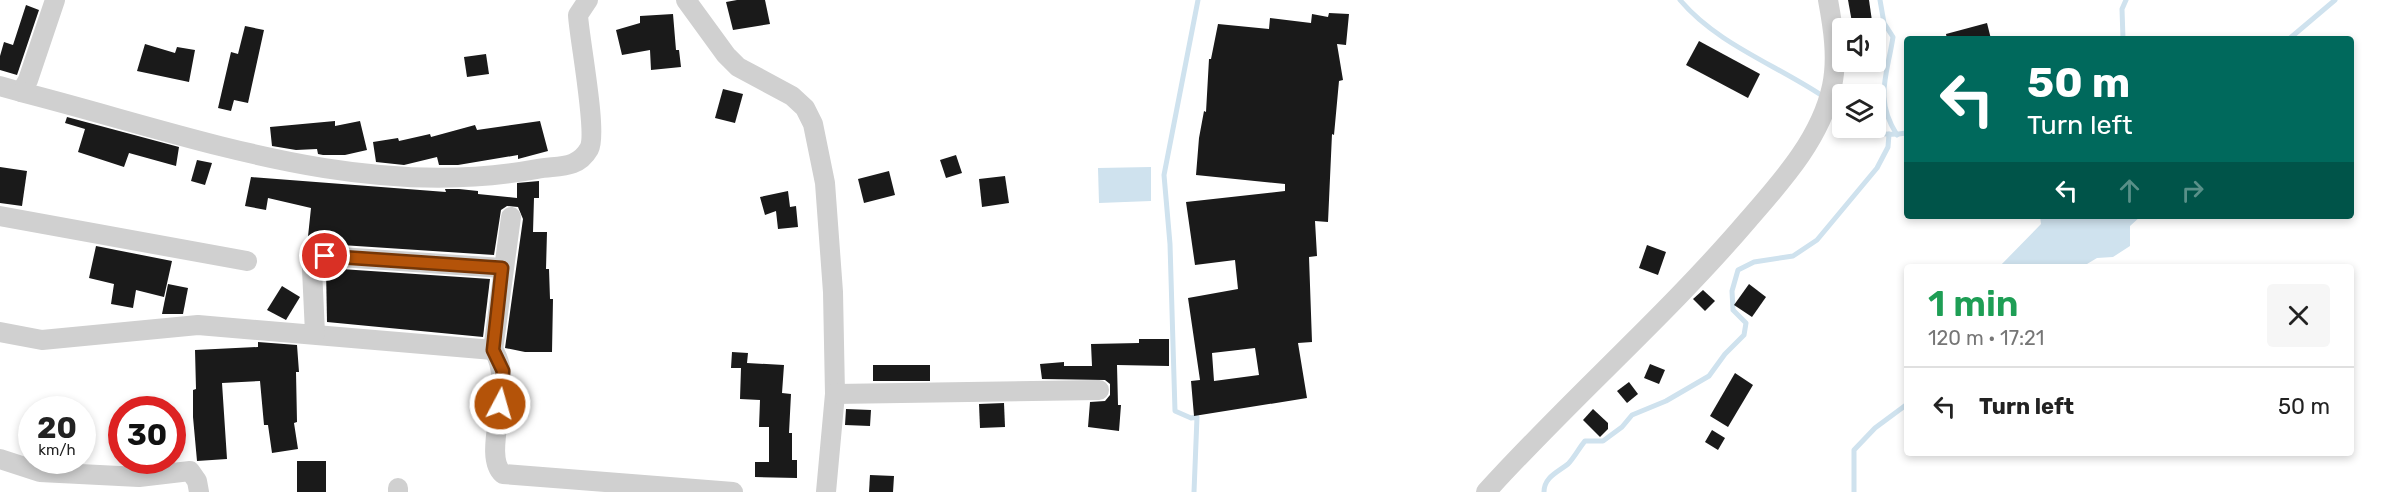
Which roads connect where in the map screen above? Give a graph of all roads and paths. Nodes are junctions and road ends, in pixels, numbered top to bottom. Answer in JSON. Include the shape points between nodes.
{"nodes":[{"id":1,"x":55,"y":0,"type":"edge"},
{"id":2,"x":588,"y":0,"type":"edge"},
{"id":3,"x":686,"y":0,"type":"edge"},
{"id":4,"x":1828,"y":0,"type":"edge"},
{"id":5,"x":0,"y":86,"type":"edge"},
{"id":6,"x":21,"y":92,"type":"junction"},
{"id":7,"x":0,"y":216,"type":"edge"},
{"id":8,"x":511,"y":217,"type":"dead end"},
{"id":9,"x":246,"y":261,"type":"dead end"},
{"id":10,"x":502,"y":268,"type":"junction"},
{"id":11,"x":0,"y":332,"type":"edge"},
{"id":12,"x":315,"y":333,"type":"junction"},
{"id":13,"x":493,"y":350,"type":"junction"},
{"id":14,"x":1099,"y":390,"type":"dead end"},
{"id":15,"x":835,"y":394,"type":"junction"},
{"id":16,"x":0,"y":459,"type":"edge"},
{"id":17,"x":199,"y":492,"type":"edge"},
{"id":18,"x":733,"y":492,"type":"edge"},
{"id":19,"x":826,"y":492,"type":"edge"},
{"id":20,"x":1486,"y":492,"type":"edge"}],
"edges":[{"from":1,"to":6,"type":"street"},
{"from":2,"to":6,"type":"street","via":[[578,15],[587,68],[591,146],[584,157],[569,166],[440,177],[303,167]]},
{"from":3,"to":15,"type":"street","via":[[726,56],[792,96],[805,108],[813,124],[825,183]]},
{"from":4,"to":20,"type":"street","via":[[1834,34],[1832,86],[1797,163],[1653,324],[1528,445]]},
{"from":5,"to":6,"type":"street"},
{"from":7,"to":9,"type":"street"},
{"from":8,"to":10,"type":"street"},
{"from":10,"to":12,"type":"street","via":[[318,257],[312,269]]},
{"from":10,"to":13,"type":"street"},
{"from":11,"to":12,"type":"street","via":[[42,340],[198,325]]},
{"from":12,"to":13,"type":"street"},
{"from":13,"to":18,"type":"street","via":[[503,371],[495,461],[503,474]]},
{"from":14,"to":15,"type":"street"},
{"from":15,"to":19,"type":"street"},
{"from":16,"to":17,"type":"street","via":[[40,471],[139,477],[190,471]]}]}
